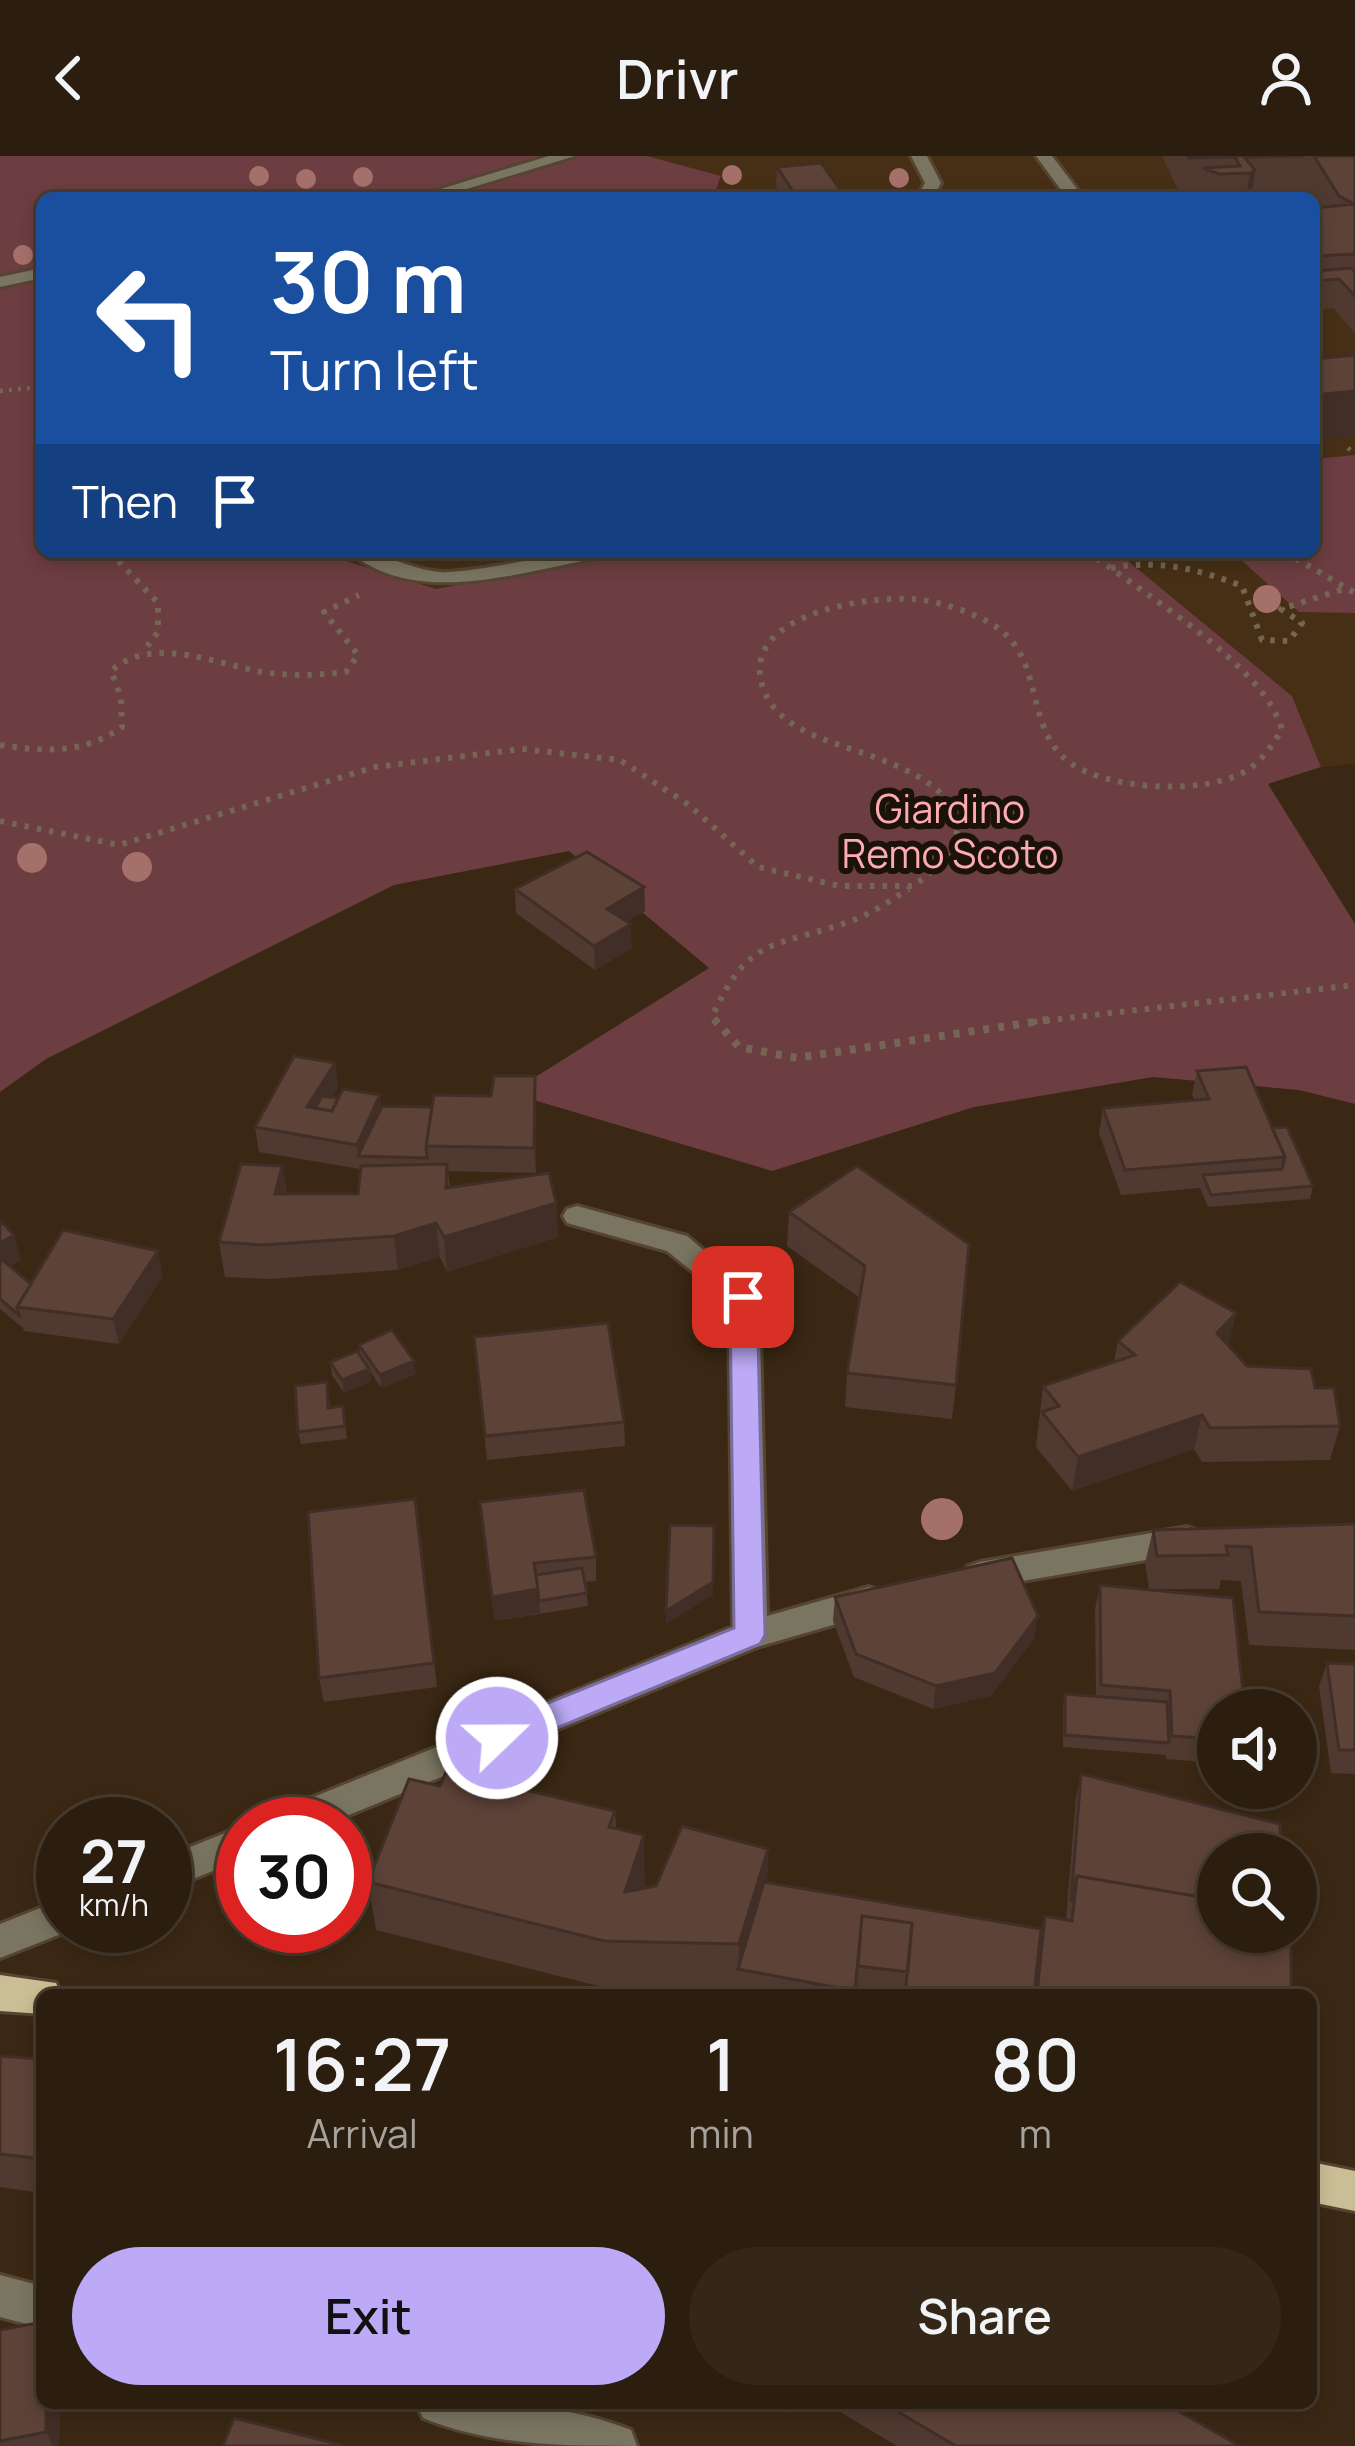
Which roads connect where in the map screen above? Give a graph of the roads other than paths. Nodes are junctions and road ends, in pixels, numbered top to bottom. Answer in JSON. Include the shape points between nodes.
{"nodes":[{"id":1,"x":567,"y":156,"type":"edge"},
{"id":2,"x":919,"y":156,"type":"edge"},
{"id":3,"x":1043,"y":156,"type":"edge"},
{"id":4,"x":440,"y":192,"type":"edge"},
{"id":5,"x":929,"y":192,"type":"edge"},
{"id":6,"x":1071,"y":192,"type":"edge"},
{"id":7,"x":36,"y":273,"type":"edge"},
{"id":8,"x":0,"y":282,"type":"edge"},
{"id":9,"x":376,"y":558,"type":"edge"},
{"id":10,"x":563,"y":558,"type":"edge"},
{"id":11,"x":577,"y":1216,"type":"dead end"},
{"id":12,"x":1217,"y":1539,"type":"edge"},
{"id":13,"x":958,"y":1580,"type":"edge"},
{"id":14,"x":911,"y":1591,"type":"edge"},
{"id":15,"x":749,"y":1635,"type":"junction"},
{"id":16,"x":352,"y":1797,"type":"edge"},
{"id":17,"x":36,"y":1927,"type":"edge"},
{"id":18,"x":0,"y":1941,"type":"edge"},
{"id":19,"x":0,"y":1993,"type":"edge"},
{"id":20,"x":36,"y":1996,"type":"edge"},
{"id":21,"x":1317,"y":2183,"type":"edge"},
{"id":22,"x":1355,"y":2191,"type":"edge"},
{"id":23,"x":0,"y":2296,"type":"edge"},
{"id":24,"x":36,"y":2305,"type":"edge"},
{"id":25,"x":463,"y":2409,"type":"edge"},
{"id":26,"x":615,"y":2446,"type":"edge"}],
"edges":[{"from":1,"to":4,"type":"street"},
{"from":2,"to":5,"type":"street","via":[[933,183]]},
{"from":3,"to":6,"type":"street"},
{"from":7,"to":8,"type":"street"},
{"from":9,"to":10,"type":"street","via":[[446,579]]},
{"from":11,"to":15,"type":"street","via":[[677,1243],[743,1297]]},
{"from":12,"to":13,"type":"street"},
{"from":14,"to":15,"type":"street"},
{"from":15,"to":16,"type":"street"},
{"from":17,"to":18,"type":"street"},
{"from":19,"to":20,"type":"main road"},
{"from":21,"to":22,"type":"main road"},
{"from":23,"to":24,"type":"street"},
{"from":25,"to":26,"type":"street"}]}
